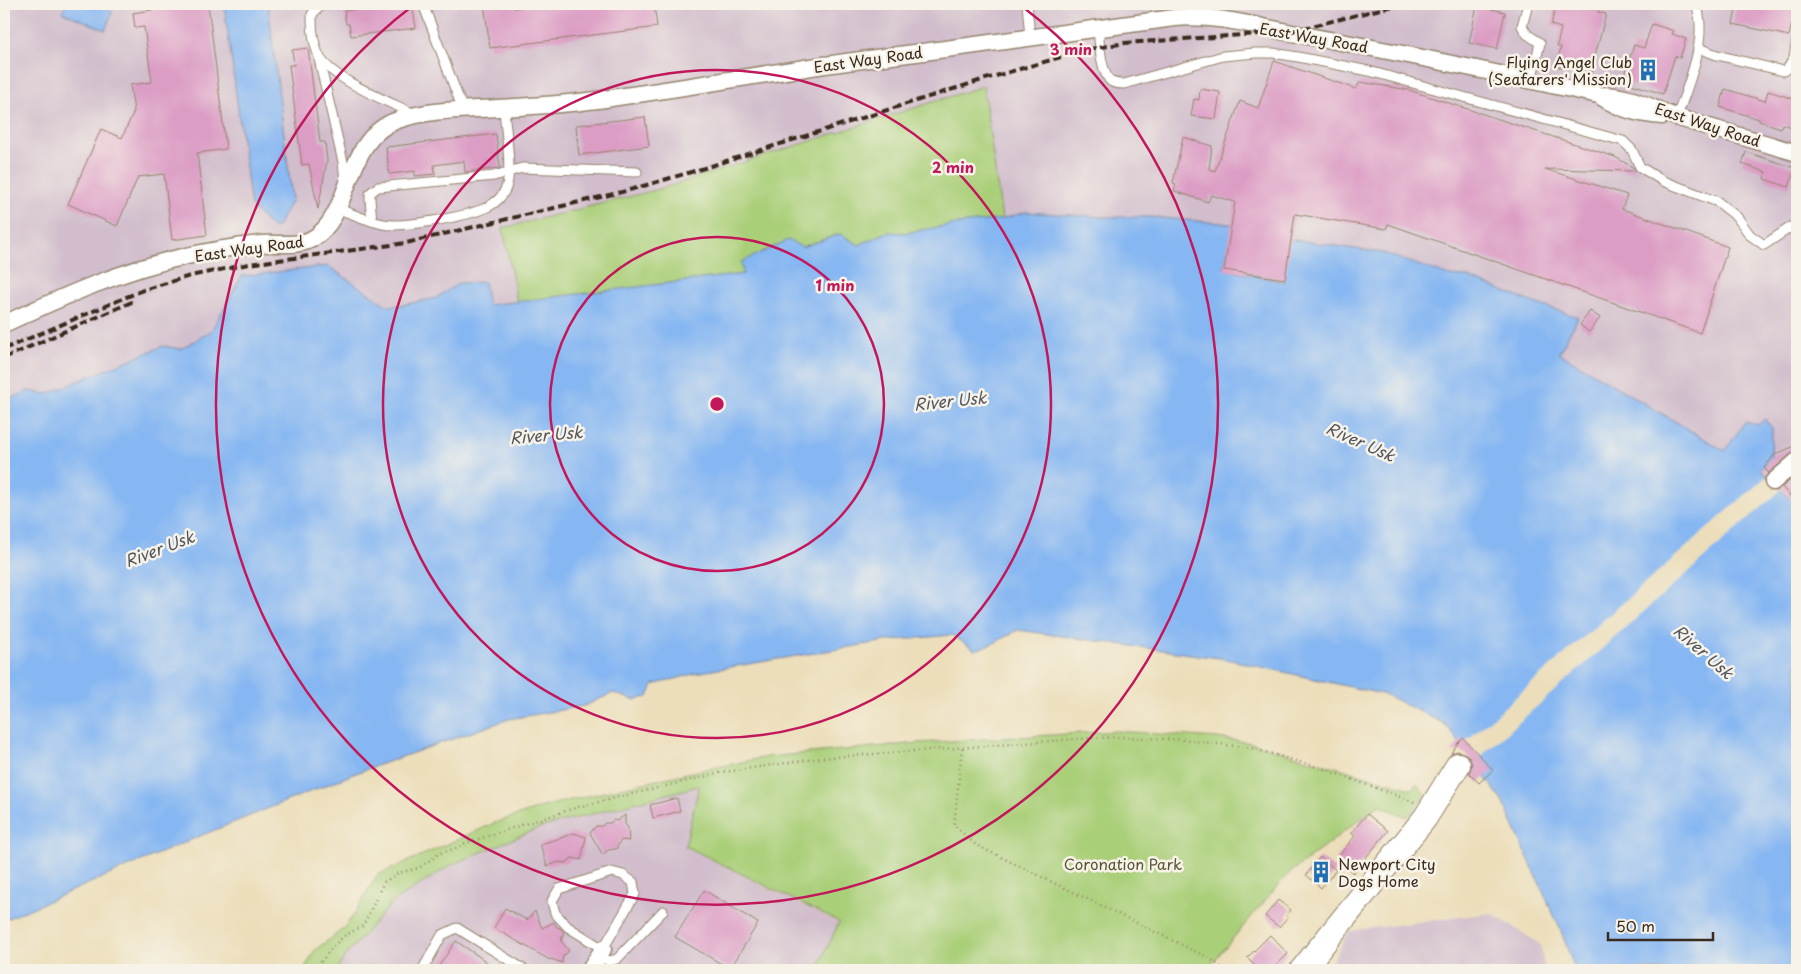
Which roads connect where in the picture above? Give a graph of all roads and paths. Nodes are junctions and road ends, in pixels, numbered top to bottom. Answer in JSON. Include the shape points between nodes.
{"nodes":[{"id":1,"x":323,"y":4,"type":"edge"},
{"id":2,"x":423,"y":4,"type":"edge"},
{"id":3,"x":1027,"y":4,"type":"edge"},
{"id":4,"x":1696,"y":4,"type":"edge"},
{"id":5,"x":1527,"y":8,"type":"dead end"},
{"id":6,"x":1203,"y":11,"type":"edge"},
{"id":7,"x":1098,"y":28,"type":"junction"},
{"id":8,"x":1030,"y":37,"type":"junction"},
{"id":9,"x":1797,"y":39,"type":"edge"},
{"id":10,"x":1698,"y":48,"type":"junction"},
{"id":11,"x":318,"y":54,"type":"junction"},
{"id":12,"x":1531,"y":81,"type":"junction"},
{"id":13,"x":504,"y":108,"type":"junction"},
{"id":14,"x":463,"y":110,"type":"junction"},
{"id":15,"x":415,"y":115,"type":"junction"},
{"id":16,"x":1677,"y":117,"type":"junction"},
{"id":17,"x":1797,"y":153,"type":"edge"},
{"id":18,"x":509,"y":172,"type":"junction"},
{"id":19,"x":637,"y":172,"type":"dead end"},
{"id":20,"x":345,"y":187,"type":"junction"},
{"id":21,"x":336,"y":208,"type":"junction"},
{"id":22,"x":372,"y":221,"type":"junction"},
{"id":23,"x":1797,"y":223,"type":"edge"},
{"id":24,"x":4,"y":324,"type":"edge"},
{"id":25,"x":1797,"y":462,"type":"edge"},
{"id":26,"x":1774,"y":482,"type":"dead end"},
{"id":27,"x":962,"y":748,"type":"junction"},
{"id":28,"x":1458,"y":765,"type":"dead end"},
{"id":29,"x":1425,"y":818,"type":"junction"},
{"id":30,"x":663,"y":911,"type":"dead end"},
{"id":31,"x":601,"y":952,"type":"junction"},
{"id":32,"x":513,"y":967,"type":"edge"},
{"id":33,"x":315,"y":970,"type":"edge"},
{"id":34,"x":424,"y":970,"type":"edge"},
{"id":35,"x":526,"y":970,"type":"edge"},
{"id":36,"x":590,"y":970,"type":"edge"},
{"id":37,"x":1225,"y":970,"type":"edge"},
{"id":38,"x":1302,"y":970,"type":"edge"}],
"edges":[{"from":1,"to":11,"type":"lane","via":[[312,14]]},
{"from":2,"to":14,"type":"lane"},
{"from":3,"to":8,"type":"lane"},
{"from":4,"to":10,"type":"lane","via":[[1701,26]]},
{"from":5,"to":12,"type":"lane","via":[[1522,26],[1540,43]]},
{"from":6,"to":7,"type":"street","name":"East Way Road","via":[[1180,18]]},
{"from":6,"to":12,"type":"street","name":"East Way Road"},
{"from":7,"to":8,"type":"street","name":"East Way Road"},
{"from":7,"to":23,"type":"lane","via":[[1103,64],[1112,82],[1124,84],[1223,56],[1255,53],[1334,63],[1623,142],[1632,150],[1640,167],[1663,181],[1718,202],[1764,245]]},
{"from":8,"to":13,"type":"street","name":"East Way Road","via":[[608,99]]},
{"from":9,"to":10,"type":"lane","via":[[1794,58],[1783,71]]},
{"from":10,"to":16,"type":"lane"},
{"from":11,"to":15,"type":"lane","via":[[335,73]]},
{"from":11,"to":20,"type":"lane","via":[[343,162]]},
{"from":12,"to":16,"type":"street","name":"East Way Road","via":[[1599,96],[1630,98]]},
{"from":13,"to":14,"type":"street","name":"East Way Road"},
{"from":13,"to":18,"type":"lane"},
{"from":14,"to":15,"type":"street","name":"East Way Road"},
{"from":15,"to":20,"type":"street","name":"East Way Road","via":[[393,121],[369,139]]},
{"from":16,"to":17,"type":"street","name":"East Way Road"},
{"from":18,"to":19,"type":"lane","via":[[522,168]]},
{"from":18,"to":22,"type":"lane","via":[[500,198],[484,209],[403,225]]},
{"from":18,"to":22,"type":"lane","via":[[378,187],[370,193]]},
{"from":20,"to":21,"type":"street","name":"East Way Road"},
{"from":21,"to":22,"type":"lane"},
{"from":21,"to":24,"type":"street","name":"East Way Road","via":[[320,233],[306,241],[261,244],[152,264],[105,279]]},
{"from":25,"to":26,"type":"street"},
{"from":27,"to":29,"type":"path","via":[[1124,737],[1188,740],[1251,748],[1321,768],[1413,801]]},
{"from":27,"to":33,"type":"path","via":[[822,758],[724,772],[578,808],[466,842],[440,853],[419,868],[398,873],[384,882],[363,926],[344,936]]},
{"from":27,"to":37,"type":"path","via":[[954,825],[976,845],[1209,958]]},
{"from":28,"to":29,"type":"street"},
{"from":29,"to":38,"type":"street"},
{"from":30,"to":31,"type":"lane","via":[[617,959],[609,961]]},
{"from":31,"to":31,"type":"lane","via":[[635,894],[633,882],[612,872],[559,889],[552,901],[555,913],[568,927]]},
{"from":31,"to":36,"type":"street"},
{"from":32,"to":34,"type":"lane","via":[[457,928],[442,935]]},
{"from":32,"to":35,"type":"lane"}]}
